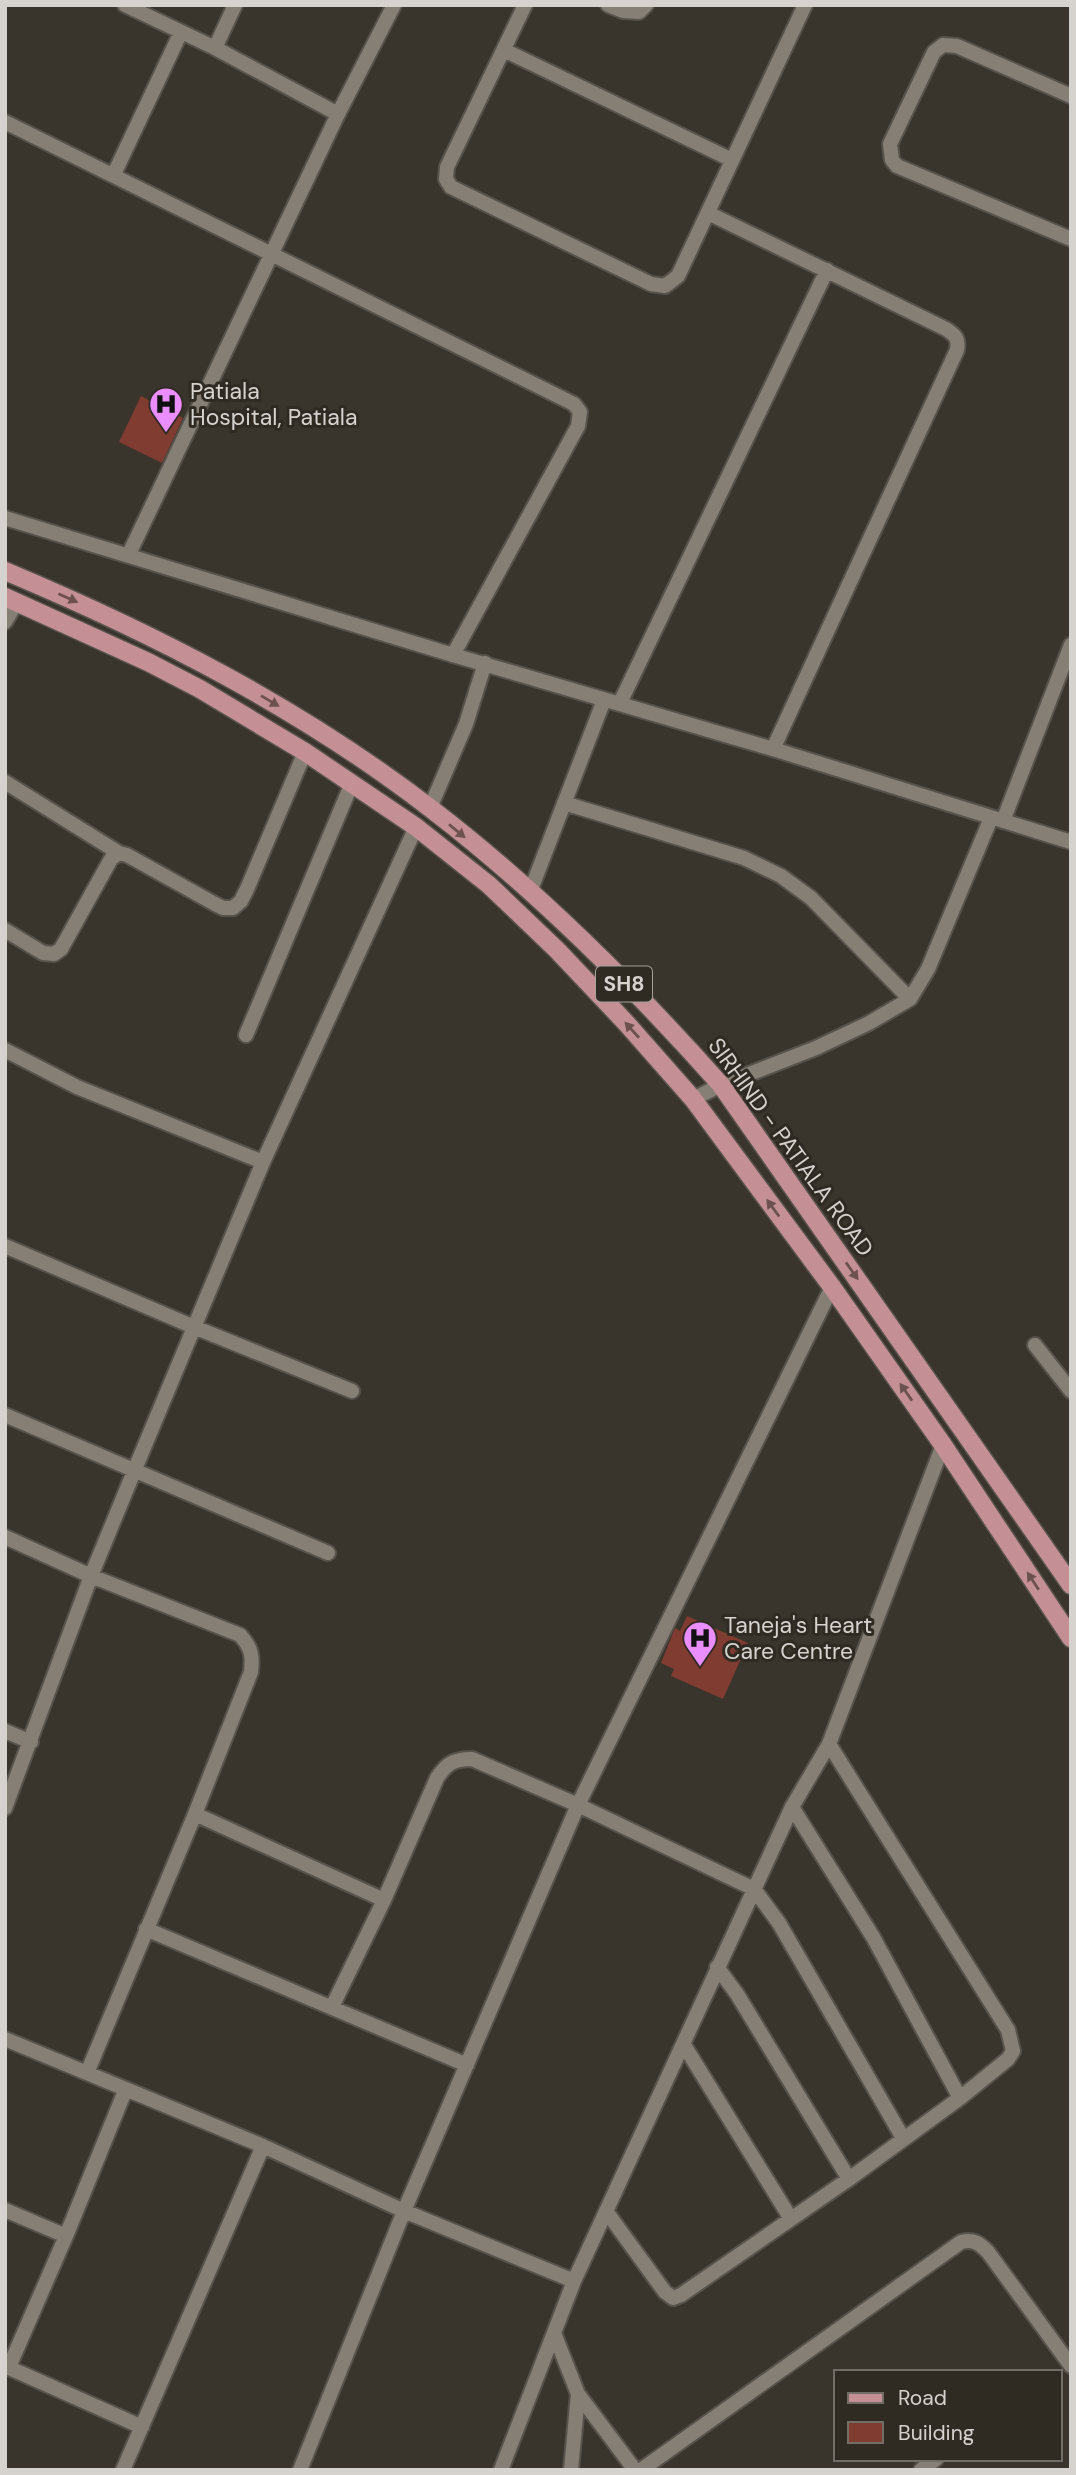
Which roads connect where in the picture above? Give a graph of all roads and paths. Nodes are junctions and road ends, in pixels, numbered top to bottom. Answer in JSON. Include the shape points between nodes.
{"nodes":[{"id":1,"x":125,"y":5,"type":"edge"},
{"id":2,"x":235,"y":5,"type":"edge"},
{"id":3,"x":394,"y":5,"type":"edge"},
{"id":4,"x":526,"y":5,"type":"edge"},
{"id":5,"x":608,"y":5,"type":"edge"},
{"id":6,"x":646,"y":5,"type":"edge"},
{"id":7,"x":806,"y":5,"type":"edge"},
{"id":8,"x":181,"y":33,"type":"junction"},
{"id":9,"x":215,"y":48,"type":"junction"},
{"id":10,"x":503,"y":50,"type":"junction"},
{"id":11,"x":1071,"y":96,"type":"edge"},
{"id":12,"x":338,"y":114,"type":"junction"},
{"id":13,"x":5,"y":121,"type":"edge"},
{"id":14,"x":732,"y":159,"type":"junction"},
{"id":15,"x":114,"y":174,"type":"junction"},
{"id":16,"x":708,"y":213,"type":"junction"},
{"id":17,"x":1071,"y":239,"type":"edge"},
{"id":18,"x":273,"y":254,"type":"junction"},
{"id":19,"x":827,"y":270,"type":"junction"},
{"id":20,"x":5,"y":518,"type":"edge"},
{"id":21,"x":129,"y":554,"type":"junction"},
{"id":22,"x":5,"y":570,"type":"edge"},
{"id":23,"x":11,"y":599,"type":"edge"},
{"id":24,"x":5,"y":622,"type":"edge"},
{"id":25,"x":1071,"y":645,"type":"edge"},
{"id":26,"x":453,"y":655,"type":"junction"},
{"id":27,"x":485,"y":663,"type":"junction"},
{"id":28,"x":604,"y":700,"type":"junction"},
{"id":29,"x":620,"y":703,"type":"junction"},
{"id":30,"x":773,"y":749,"type":"junction"},
{"id":31,"x":305,"y":752,"type":"junction"},
{"id":32,"x":5,"y":782,"type":"edge"},
{"id":33,"x":352,"y":783,"type":"junction"},
{"id":34,"x":564,"y":803,"type":"junction"},
{"id":35,"x":430,"y":808,"type":"junction"},
{"id":36,"x":997,"y":820,"type":"junction"},
{"id":37,"x":416,"y":827,"type":"junction"},
{"id":38,"x":1071,"y":842,"type":"edge"},
{"id":39,"x":119,"y":853,"type":"junction"},
{"id":40,"x":530,"y":892,"type":"junction"},
{"id":41,"x":5,"y":930,"type":"edge"},
{"id":42,"x":910,"y":999,"type":"junction"},
{"id":43,"x":246,"y":1035,"type":"dead end"},
{"id":44,"x":5,"y":1050,"type":"edge"},
{"id":45,"x":721,"y":1086,"type":"junction"},
{"id":46,"x":693,"y":1099,"type":"junction"},
{"id":47,"x":263,"y":1162,"type":"junction"},
{"id":48,"x":5,"y":1246,"type":"edge"},
{"id":49,"x":832,"y":1287,"type":"junction"},
{"id":50,"x":194,"y":1327,"type":"junction"},
{"id":51,"x":1035,"y":1345,"type":"dead end"},
{"id":52,"x":352,"y":1391,"type":"dead end"},
{"id":53,"x":1071,"y":1391,"type":"edge"},
{"id":54,"x":5,"y":1415,"type":"edge"},
{"id":55,"x":943,"y":1445,"type":"junction"},
{"id":56,"x":135,"y":1469,"type":"junction"},
{"id":57,"x":5,"y":1537,"type":"edge"},
{"id":58,"x":328,"y":1553,"type":"dead end"},
{"id":59,"x":91,"y":1576,"type":"junction"},
{"id":60,"x":1071,"y":1585,"type":"edge"},
{"id":61,"x":1071,"y":1638,"type":"edge"},
{"id":62,"x":5,"y":1731,"type":"edge"},
{"id":63,"x":31,"y":1742,"type":"junction"},
{"id":64,"x":828,"y":1744,"type":"junction"},
{"id":65,"x":578,"y":1805,"type":"junction"},
{"id":66,"x":792,"y":1807,"type":"junction"},
{"id":67,"x":5,"y":1808,"type":"edge"},
{"id":68,"x":195,"y":1814,"type":"junction"},
{"id":69,"x":754,"y":1889,"type":"junction"},
{"id":70,"x":384,"y":1900,"type":"junction"},
{"id":71,"x":146,"y":1929,"type":"junction"},
{"id":72,"x":717,"y":1967,"type":"junction"},
{"id":73,"x":332,"y":2007,"type":"junction"},
{"id":74,"x":5,"y":2039,"type":"edge"},
{"id":75,"x":684,"y":2045,"type":"junction"},
{"id":76,"x":467,"y":2065,"type":"junction"},
{"id":77,"x":87,"y":2073,"type":"junction"},
{"id":78,"x":125,"y":2091,"type":"junction"},
{"id":79,"x":960,"y":2098,"type":"junction"},
{"id":80,"x":903,"y":2138,"type":"junction"},
{"id":81,"x":263,"y":2146,"type":"junction"},
{"id":82,"x":849,"y":2179,"type":"junction"},
{"id":83,"x":5,"y":2210,"type":"edge"},
{"id":84,"x":404,"y":2211,"type":"junction"},
{"id":85,"x":606,"y":2211,"type":"junction"},
{"id":86,"x":791,"y":2219,"type":"junction"},
{"id":87,"x":66,"y":2236,"type":"junction"},
{"id":88,"x":574,"y":2281,"type":"junction"},
{"id":89,"x":554,"y":2333,"type":"junction"},
{"id":90,"x":7,"y":2366,"type":"edge"},
{"id":91,"x":1071,"y":2367,"type":"edge"},
{"id":92,"x":578,"y":2394,"type":"junction"},
{"id":93,"x":142,"y":2427,"type":"junction"},
{"id":94,"x":123,"y":2470,"type":"edge"},
{"id":95,"x":300,"y":2470,"type":"edge"},
{"id":96,"x":501,"y":2470,"type":"edge"},
{"id":97,"x":571,"y":2470,"type":"edge"},
{"id":98,"x":635,"y":2470,"type":"edge"},
{"id":99,"x":641,"y":2470,"type":"edge"}],
"edges":[{"from":1,"to":8,"type":"street"},
{"from":2,"to":9,"type":"street"},
{"from":3,"to":12,"type":"street"},
{"from":4,"to":10,"type":"street"},
{"from":5,"to":6,"type":"street","via":[[639,12]]},
{"from":7,"to":14,"type":"street"},
{"from":8,"to":9,"type":"street"},
{"from":8,"to":15,"type":"street"},
{"from":9,"to":12,"type":"street"},
{"from":10,"to":14,"type":"street"},
{"from":10,"to":16,"type":"street","via":[[447,167],[451,187],[651,284],[665,286],[678,276]]},
{"from":11,"to":17,"type":"street","via":[[957,46],[943,45],[934,52],[890,144],[897,166]]},
{"from":12,"to":18,"type":"street"},
{"from":13,"to":15,"type":"street"},
{"from":14,"to":16,"type":"street"},
{"from":15,"to":18,"type":"street"},
{"from":16,"to":19,"type":"street"},
{"from":18,"to":21,"type":"street"},
{"from":18,"to":26,"type":"street","via":[[574,404],[580,412],[578,426]]},
{"from":19,"to":29,"type":"street"},
{"from":19,"to":30,"type":"street","via":[[946,329],[958,342]]},
{"from":20,"to":21,"type":"street"},
{"from":21,"to":26,"type":"street"},
{"from":22,"to":35,"type":"main road","name":"SIRHIND - PATIALA ROAD","number":"SH8","one_way":true,"via":[[167,644],[266,698]]},
{"from":23,"to":24,"type":"street"},
{"from":23,"to":31,"type":"main road","via":[[200,689]]},
{"from":25,"to":36,"type":"street"},
{"from":26,"to":27,"type":"street"},
{"from":27,"to":28,"type":"street"},
{"from":27,"to":35,"type":"street","via":[[466,724]]},
{"from":28,"to":29,"type":"street"},
{"from":28,"to":34,"type":"street"},
{"from":29,"to":30,"type":"street"},
{"from":30,"to":36,"type":"street"},
{"from":31,"to":33,"type":"main road"},
{"from":31,"to":39,"type":"street","via":[[247,889],[233,908],[223,908]]},
{"from":32,"to":39,"type":"street"},
{"from":33,"to":37,"type":"main road"},
{"from":33,"to":43,"type":"street"},
{"from":34,"to":40,"type":"street"},
{"from":34,"to":42,"type":"street","via":[[744,858],[781,876],[811,898]]},
{"from":35,"to":40,"type":"main road","name":"SIRHIND - PATIALA ROAD","number":"SH8","one_way":true},
{"from":36,"to":38,"type":"street"},
{"from":36,"to":42,"type":"street"},
{"from":46,"to":37,"type":"main road","one_way":true,"via":[[557,950],[488,885]]},
{"from":37,"to":47,"type":"street"},
{"from":39,"to":41,"type":"street","via":[[54,954],[43,953]]},
{"from":40,"to":45,"type":"main road","name":"SIRHIND - PATIALA ROAD","number":"SH8","via":[[678,1037]]},
{"from":42,"to":45,"type":"street","via":[[816,1048]]},
{"from":44,"to":47,"type":"street","via":[[77,1087]]},
{"from":45,"to":46,"type":"street"},
{"from":45,"to":60,"type":"main road","name":"SIRHIND - PATIALA ROAD","number":"SH8","one_way":true},
{"from":49,"to":46,"type":"main road","one_way":true},
{"from":47,"to":50,"type":"street"},
{"from":48,"to":50,"type":"street"},
{"from":55,"to":49,"type":"main road","one_way":true},
{"from":49,"to":65,"type":"street"},
{"from":50,"to":52,"type":"street"},
{"from":50,"to":56,"type":"street"},
{"from":51,"to":53,"type":"street"},
{"from":54,"to":56,"type":"street"},
{"from":61,"to":55,"type":"main road","one_way":true},
{"from":55,"to":64,"type":"street"},
{"from":56,"to":58,"type":"street"},
{"from":56,"to":59,"type":"street"},
{"from":57,"to":59,"type":"street"},
{"from":59,"to":63,"type":"street"},
{"from":59,"to":68,"type":"street","via":[[240,1635],[249,1646],[251,1672]]},
{"from":62,"to":63,"type":"street"},
{"from":63,"to":67,"type":"street"},
{"from":64,"to":66,"type":"street"},
{"from":64,"to":79,"type":"street","via":[[1008,2030],[1013,2051],[1008,2059]]},
{"from":65,"to":69,"type":"street"},
{"from":65,"to":70,"type":"street","via":[[472,1759],[458,1759],[446,1765],[438,1778]]},
{"from":65,"to":76,"type":"street"},
{"from":66,"to":69,"type":"street"},
{"from":66,"to":79,"type":"street","via":[[873,1937]]},
{"from":68,"to":70,"type":"street"},
{"from":68,"to":71,"type":"street"},
{"from":69,"to":72,"type":"street"},
{"from":69,"to":80,"type":"street","via":[[779,1923]]},
{"from":70,"to":73,"type":"street"},
{"from":71,"to":73,"type":"street"},
{"from":71,"to":77,"type":"street"},
{"from":72,"to":75,"type":"street"},
{"from":72,"to":82,"type":"street"},
{"from":73,"to":76,"type":"street"},
{"from":74,"to":77,"type":"street"},
{"from":75,"to":85,"type":"street"},
{"from":75,"to":86,"type":"street"},
{"from":76,"to":84,"type":"street"},
{"from":77,"to":78,"type":"street"},
{"from":78,"to":81,"type":"street"},
{"from":78,"to":87,"type":"street"},
{"from":79,"to":80,"type":"street"},
{"from":80,"to":82,"type":"street"},
{"from":81,"to":84,"type":"street"},
{"from":81,"to":93,"type":"street"},
{"from":82,"to":86,"type":"street"},
{"from":83,"to":87,"type":"street"},
{"from":84,"to":88,"type":"street"},
{"from":84,"to":95,"type":"street"},
{"from":85,"to":86,"type":"street","via":[[673,2298]]},
{"from":85,"to":88,"type":"street"},
{"from":87,"to":90,"type":"street"},
{"from":88,"to":89,"type":"street"},
{"from":89,"to":92,"type":"street"},
{"from":89,"to":96,"type":"street"},
{"from":90,"to":93,"type":"street"},
{"from":91,"to":99,"type":"street","via":[[988,2252],[969,2240]]},
{"from":92,"to":97,"type":"street"},
{"from":92,"to":98,"type":"street"},
{"from":93,"to":94,"type":"street"}]}
